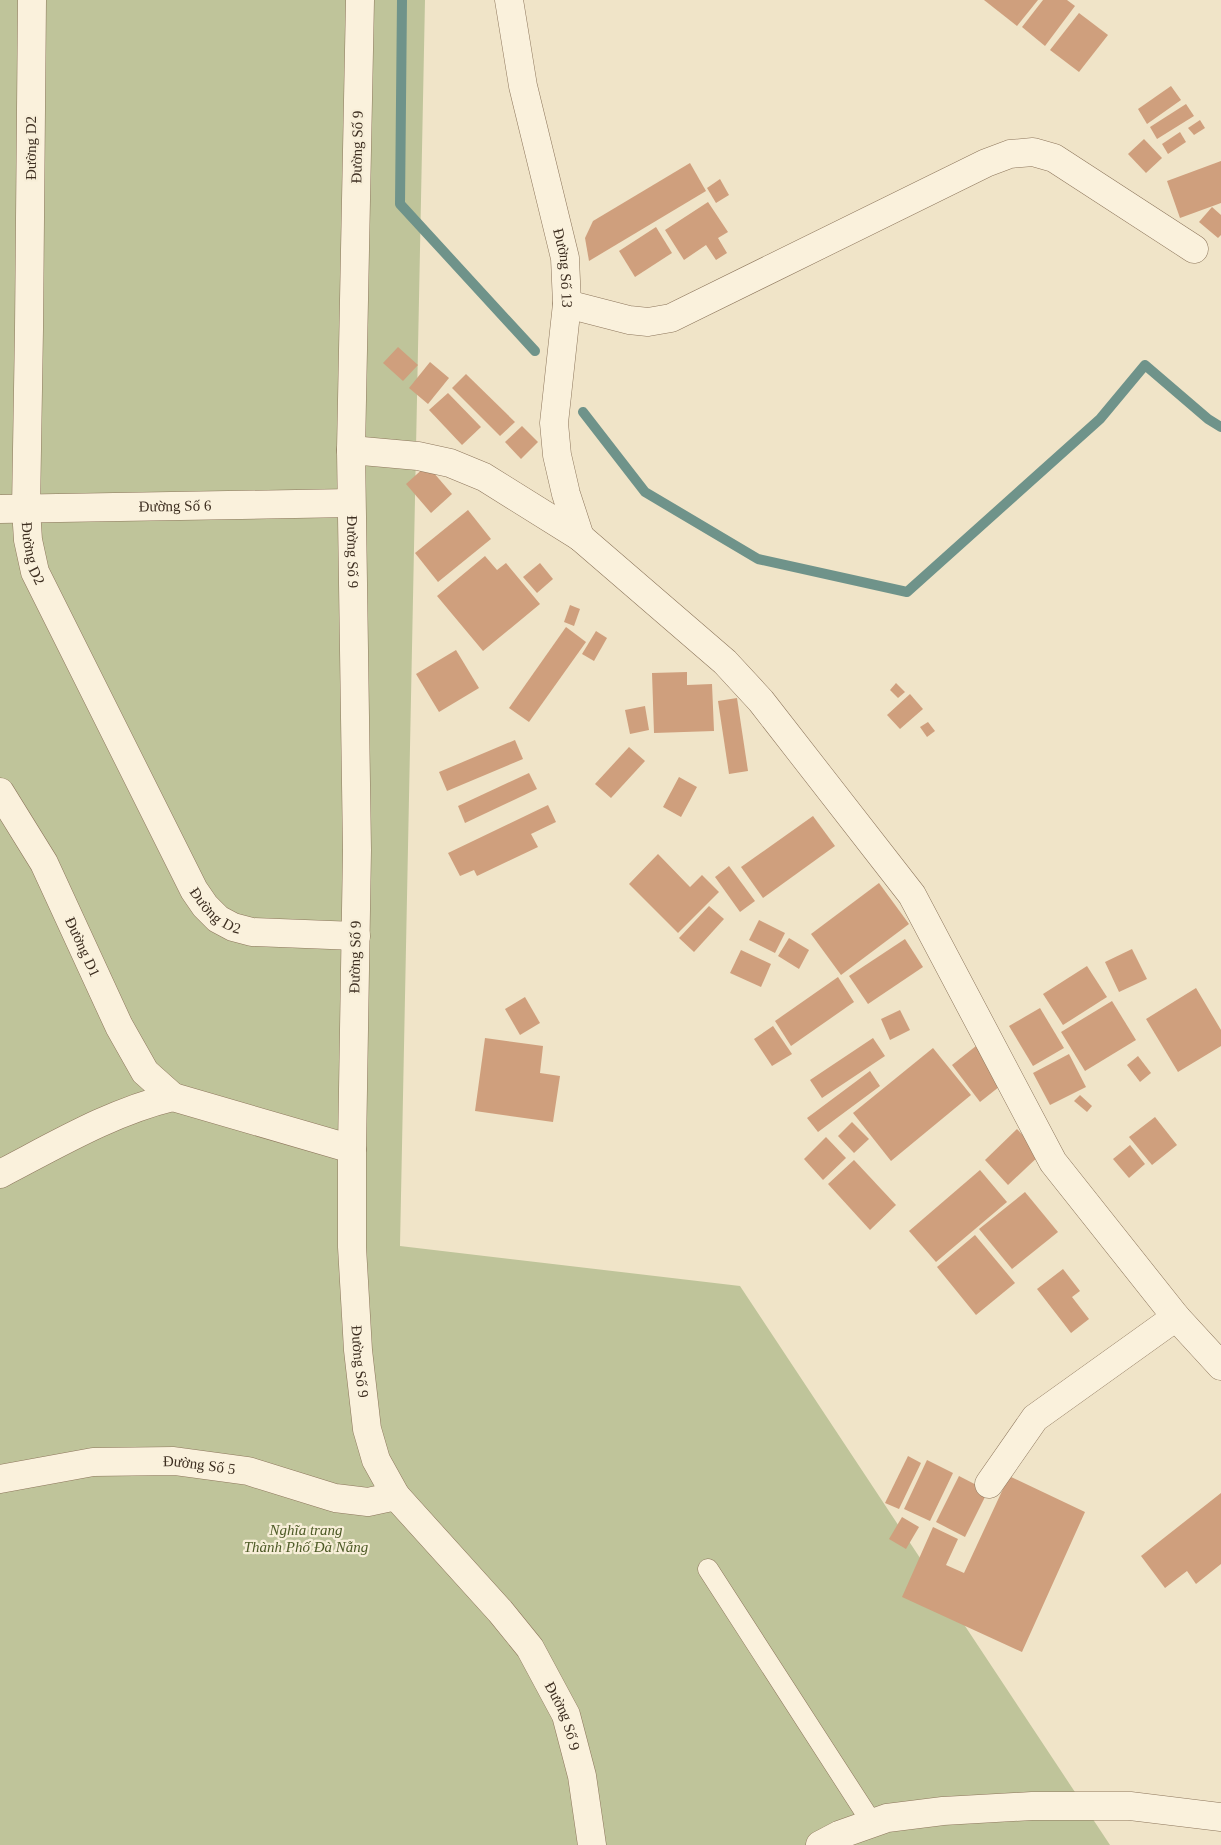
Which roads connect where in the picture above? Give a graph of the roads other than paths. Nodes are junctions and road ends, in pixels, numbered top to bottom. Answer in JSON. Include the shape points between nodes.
{"nodes":[{"id":1,"x":32,"y":0,"type":"edge"},
{"id":2,"x":360,"y":0,"type":"edge"},
{"id":3,"x":509,"y":0,"type":"edge"},
{"id":4,"x":1194,"y":249,"type":"dead end"},
{"id":5,"x":567,"y":304,"type":"junction"},
{"id":6,"x":351,"y":450,"type":"junction"},
{"id":7,"x":351,"y":503,"type":"junction"},
{"id":8,"x":13,"y":509,"type":"edge"},
{"id":9,"x":580,"y":537,"type":"junction"},
{"id":10,"x":0,"y":792,"type":"edge"},
{"id":11,"x":356,"y":936,"type":"junction"},
{"id":12,"x":172,"y":1097,"type":"junction"},
{"id":13,"x":352,"y":1148,"type":"junction"},
{"id":14,"x":0,"y":1174,"type":"edge"},
{"id":15,"x":1176,"y":1317,"type":"junction"},
{"id":16,"x":1221,"y":1366,"type":"edge"},
{"id":17,"x":0,"y":1479,"type":"edge"},
{"id":18,"x":989,"y":1484,"type":"dead end"},
{"id":19,"x":396,"y":1496,"type":"junction"},
{"id":20,"x":708,"y":1569,"type":"dead end"},
{"id":21,"x":1221,"y":1817,"type":"edge"},
{"id":22,"x":872,"y":1823,"type":"junction"},
{"id":23,"x":592,"y":1845,"type":"edge"},
{"id":24,"x":820,"y":1845,"type":"edge"}],
"edges":[{"from":1,"to":8,"type":"street","name":"Đường D2","via":[[29,329]]},
{"from":2,"to":6,"type":"street","name":"Đường Số 9"},
{"from":3,"to":5,"type":"street","name":"Đường Số 13","via":[[523,86],[565,258]]},
{"from":4,"to":5,"type":"street","via":[[1054,158],[1033,152],[1010,154],[671,318],[648,322],[629,320]]},
{"from":5,"to":9,"type":"street","name":"Đường Số 13","via":[[554,423],[557,455]]},
{"from":6,"to":7,"type":"street","name":"Đường Số 9"},
{"from":6,"to":9,"type":"street","via":[[418,456],[450,463],[484,477]]},
{"from":7,"to":8,"type":"street","name":"Đường Số 6"},
{"from":7,"to":11,"type":"street","name":"Đường Số 9"},
{"from":8,"to":11,"type":"street","name":"Đường D2","via":[[40,584],[189,881],[205,906],[218,919],[252,932]]},
{"from":9,"to":15,"type":"street","via":[[731,669],[761,701],[912,895],[1053,1162]]},
{"from":10,"to":12,"type":"street","name":"Đường D1","via":[[44,863],[145,1072]]},
{"from":11,"to":13,"type":"street","name":"Đường Số 9"},
{"from":12,"to":13,"type":"street","name":"Đường D1"},
{"from":12,"to":14,"type":"street","name":"Đường D1","via":[[106,1119]]},
{"from":13,"to":19,"type":"street","name":"Đường Số 9","via":[[353,1266],[367,1429],[376,1460]]},
{"from":15,"to":16,"type":"street"},
{"from":15,"to":18,"type":"street","via":[[1035,1418]]},
{"from":17,"to":19,"type":"street","name":"Đường Số 5","via":[[93,1462],[174,1461],[248,1470],[334,1498],[368,1502]]},
{"from":19,"to":23,"type":"street","name":"Đường Số 9","via":[[530,1648],[566,1715],[582,1776]]},
{"from":20,"to":22,"type":"lane"},
{"from":21,"to":22,"type":"street","via":[[1130,1806],[1032,1806],[934,1812]]},
{"from":22,"to":24,"type":"street"}]}
